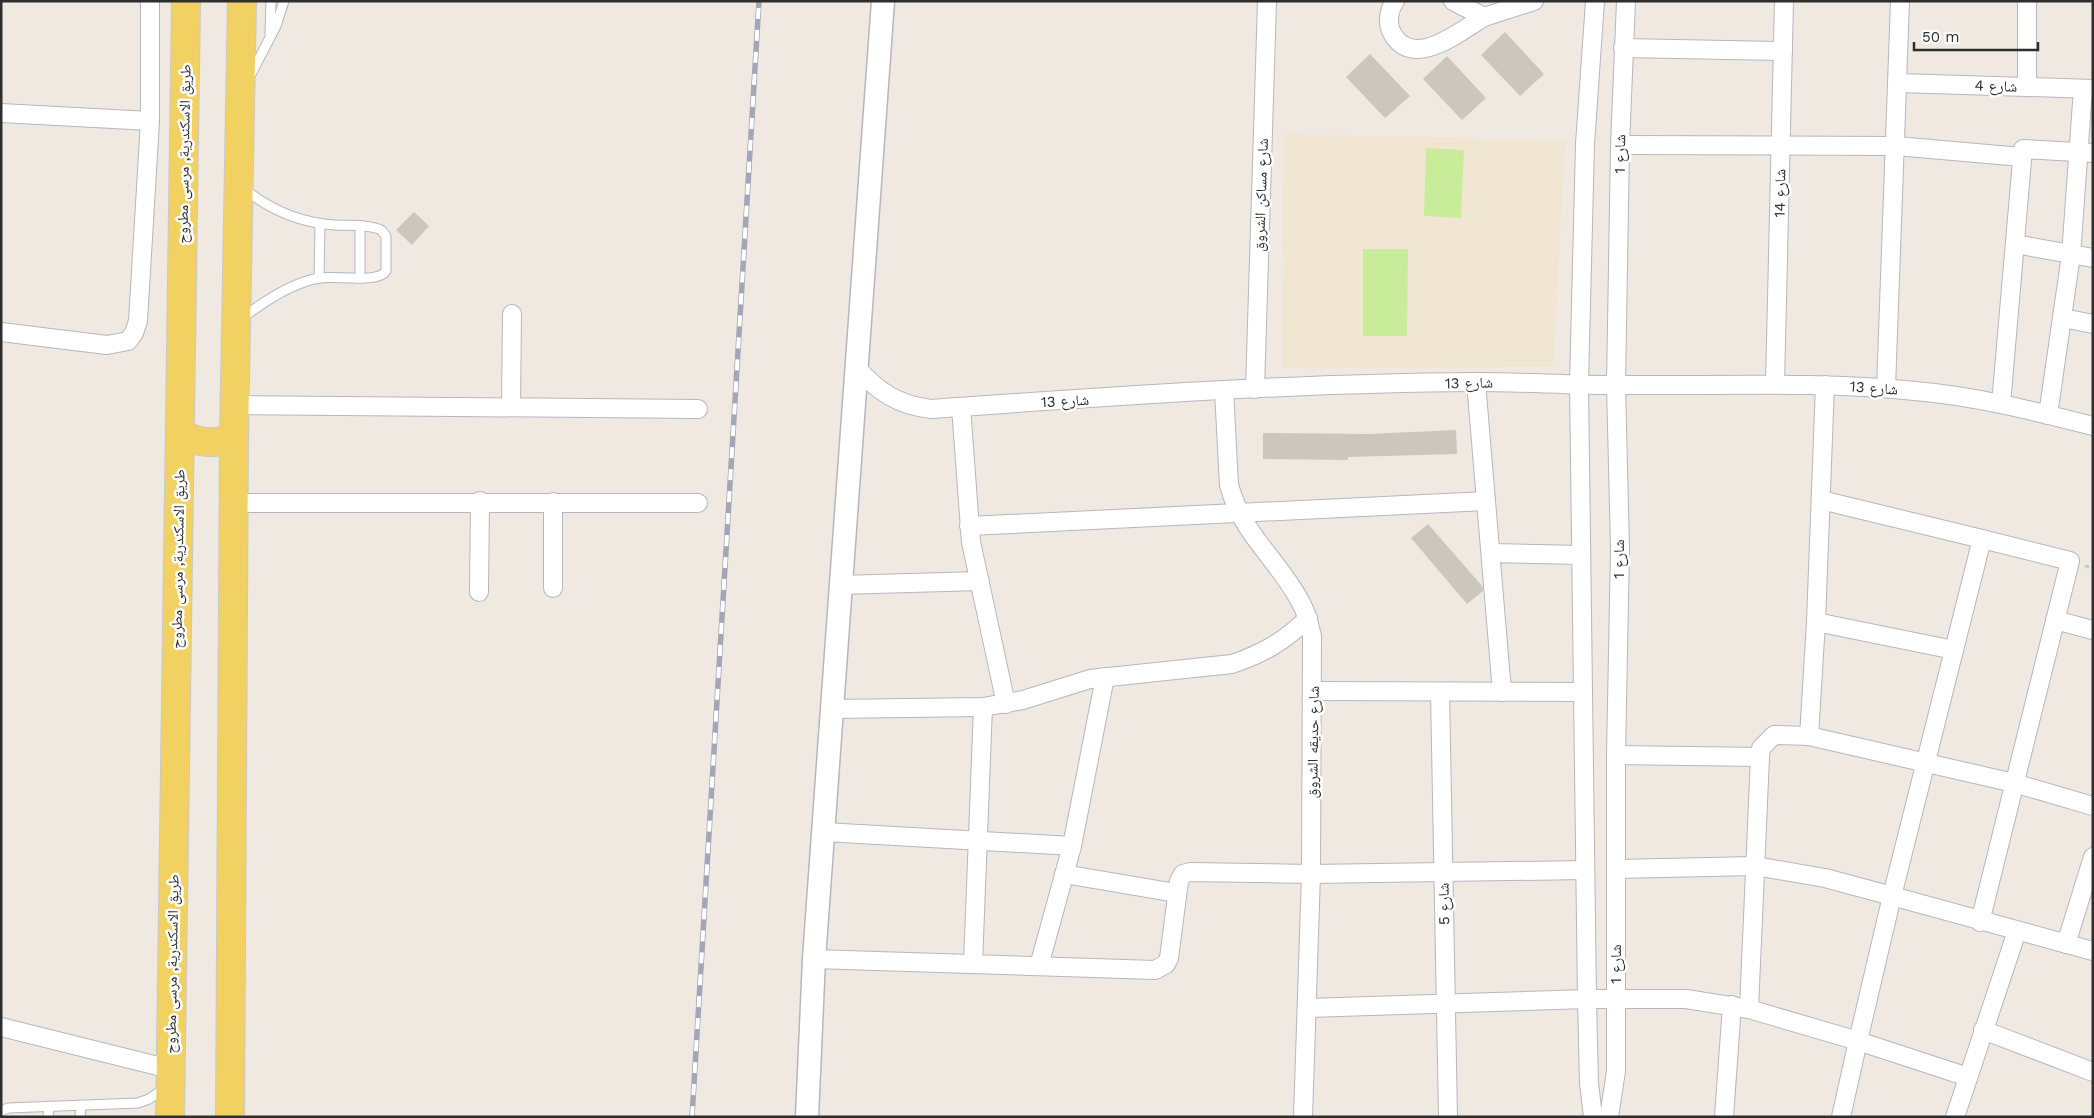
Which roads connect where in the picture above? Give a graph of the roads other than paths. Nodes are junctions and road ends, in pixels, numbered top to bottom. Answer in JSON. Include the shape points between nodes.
{"nodes":[{"id":1,"x":150,"y":1,"type":"edge"},
{"id":2,"x":186,"y":1,"type":"edge"},
{"id":3,"x":242,"y":1,"type":"edge"},
{"id":4,"x":271,"y":1,"type":"edge"},
{"id":5,"x":284,"y":1,"type":"edge"},
{"id":6,"x":883,"y":1,"type":"edge"},
{"id":7,"x":1267,"y":1,"type":"edge"},
{"id":8,"x":1395,"y":1,"type":"edge"},
{"id":9,"x":1453,"y":1,"type":"edge"},
{"id":10,"x":1534,"y":1,"type":"edge"},
{"id":11,"x":1595,"y":1,"type":"edge"},
{"id":12,"x":1626,"y":1,"type":"edge"},
{"id":13,"x":1784,"y":1,"type":"edge"},
{"id":14,"x":1900,"y":1,"type":"edge"},
{"id":15,"x":2027,"y":1,"type":"edge"},
{"id":16,"x":1484,"y":17,"type":"junction"},
{"id":17,"x":270,"y":37,"type":"junction"},
{"id":18,"x":1623,"y":48,"type":"junction"},
{"id":19,"x":1783,"y":50,"type":"junction"},
{"id":20,"x":1898,"y":83,"type":"junction"},
{"id":21,"x":2027,"y":87,"type":"junction"},
{"id":22,"x":2088,"y":89,"type":"edge"},
{"id":23,"x":241,"y":93,"type":"junction"},
{"id":24,"x":1,"y":113,"type":"edge"},
{"id":25,"x":150,"y":121,"type":"junction"},
{"id":26,"x":1620,"y":145,"type":"junction"},
{"id":27,"x":1781,"y":146,"type":"junction"},
{"id":28,"x":1896,"y":146,"type":"junction"},
{"id":29,"x":2086,"y":153,"type":"edge"},
{"id":30,"x":2022,"y":157,"type":"junction"},
{"id":31,"x":240,"y":185,"type":"junction"},
{"id":32,"x":320,"y":224,"type":"junction"},
{"id":33,"x":360,"y":226,"type":"junction"},
{"id":34,"x":2016,"y":244,"type":"junction"},
{"id":35,"x":2071,"y":255,"type":"junction"},
{"id":36,"x":2093,"y":258,"type":"edge"},
{"id":37,"x":319,"y":278,"type":"junction"},
{"id":38,"x":360,"y":278,"type":"junction"},
{"id":39,"x":512,"y":314,"type":"dead end"},
{"id":40,"x":2063,"y":318,"type":"junction"},
{"id":41,"x":237,"y":322,"type":"junction"},
{"id":42,"x":2093,"y":324,"type":"edge"},
{"id":43,"x":1,"y":332,"type":"edge"},
{"id":44,"x":856,"y":367,"type":"junction"},
{"id":45,"x":1476,"y":382,"type":"junction"},
{"id":46,"x":1579,"y":384,"type":"junction"},
{"id":47,"x":1775,"y":384,"type":"junction"},
{"id":48,"x":1616,"y":385,"type":"junction"},
{"id":49,"x":1825,"y":385,"type":"junction"},
{"id":50,"x":1886,"y":388,"type":"junction"},
{"id":51,"x":1255,"y":389,"type":"junction"},
{"id":52,"x":1224,"y":391,"type":"junction"},
{"id":53,"x":2001,"y":404,"type":"junction"},
{"id":54,"x":235,"y":405,"type":"junction"},
{"id":55,"x":511,"y":407,"type":"junction"},
{"id":56,"x":961,"y":407,"type":"junction"},
{"id":57,"x":698,"y":409,"type":"dead end"},
{"id":58,"x":2048,"y":415,"type":"junction"},
{"id":59,"x":2093,"y":426,"type":"edge"},
{"id":60,"x":180,"y":433,"type":"junction"},
{"id":61,"x":234,"y":437,"type":"junction"},
{"id":62,"x":1821,"y":500,"type":"junction"},
{"id":63,"x":1486,"y":501,"type":"junction"},
{"id":64,"x":480,"y":502,"type":"junction"},
{"id":65,"x":554,"y":502,"type":"junction"},
{"id":66,"x":234,"y":503,"type":"junction"},
{"id":67,"x":698,"y":503,"type":"dead end"},
{"id":68,"x":1239,"y":514,"type":"junction"},
{"id":69,"x":969,"y":526,"type":"junction"},
{"id":70,"x":1982,"y":539,"type":"junction"},
{"id":71,"x":1490,"y":553,"type":"junction"},
{"id":72,"x":1580,"y":555,"type":"junction"},
{"id":73,"x":980,"y":581,"type":"junction"},
{"id":74,"x":840,"y":585,"type":"junction"},
{"id":75,"x":553,"y":588,"type":"dead end"},
{"id":76,"x":479,"y":592,"type":"dead end"},
{"id":77,"x":1308,"y":618,"type":"junction"},
{"id":78,"x":2055,"y":620,"type":"junction"},
{"id":79,"x":1816,"y":622,"type":"junction"},
{"id":80,"x":2093,"y":630,"type":"edge"},
{"id":81,"x":1954,"y":650,"type":"junction"},
{"id":82,"x":1105,"y":677,"type":"junction"},
{"id":83,"x":1313,"y":692,"type":"junction"},
{"id":84,"x":1440,"y":692,"type":"junction"},
{"id":85,"x":1502,"y":692,"type":"junction"},
{"id":86,"x":1582,"y":692,"type":"junction"},
{"id":87,"x":1006,"y":704,"type":"junction"},
{"id":88,"x":983,"y":707,"type":"junction"},
{"id":89,"x":832,"y":709,"type":"junction"},
{"id":90,"x":1809,"y":736,"type":"junction"},
{"id":91,"x":1616,"y":755,"type":"junction"},
{"id":92,"x":1760,"y":757,"type":"junction"},
{"id":93,"x":1926,"y":763,"type":"junction"},
{"id":94,"x":2014,"y":783,"type":"junction"},
{"id":95,"x":2093,"y":806,"type":"edge"},
{"id":96,"x":824,"y":832,"type":"junction"},
{"id":97,"x":977,"y":840,"type":"junction"},
{"id":98,"x":1072,"y":846,"type":"junction"},
{"id":99,"x":2093,"y":856,"type":"edge"},
{"id":100,"x":1755,"y":866,"type":"junction"},
{"id":101,"x":1616,"y":869,"type":"junction"},
{"id":102,"x":1585,"y":870,"type":"junction"},
{"id":103,"x":1444,"y":872,"type":"junction"},
{"id":104,"x":1064,"y":874,"type":"junction"},
{"id":105,"x":1311,"y":874,"type":"junction"},
{"id":106,"x":1176,"y":893,"type":"junction"},
{"id":107,"x":1892,"y":896,"type":"junction"},
{"id":108,"x":1980,"y":922,"type":"junction"},
{"id":109,"x":2017,"y":931,"type":"junction"},
{"id":110,"x":2066,"y":944,"type":"junction"},
{"id":111,"x":2093,"y":951,"type":"edge"},
{"id":112,"x":814,"y":959,"type":"junction"},
{"id":113,"x":973,"y":964,"type":"junction"},
{"id":114,"x":1039,"y":966,"type":"junction"},
{"id":115,"x":1587,"y":999,"type":"junction"},
{"id":116,"x":1616,"y":1000,"type":"junction"},
{"id":117,"x":1446,"y":1004,"type":"junction"},
{"id":118,"x":1741,"y":1007,"type":"junction"},
{"id":119,"x":1308,"y":1008,"type":"junction"},
{"id":120,"x":1,"y":1027,"type":"edge"},
{"id":121,"x":1983,"y":1030,"type":"junction"},
{"id":122,"x":1858,"y":1041,"type":"junction"},
{"id":123,"x":2093,"y":1072,"type":"edge"},
{"id":124,"x":170,"y":1077,"type":"junction"},
{"id":125,"x":1968,"y":1077,"type":"junction"},
{"id":126,"x":81,"y":1105,"type":"junction"},
{"id":127,"x":48,"y":1106,"type":"junction"},
{"id":128,"x":1,"y":1111,"type":"edge"},
{"id":129,"x":48,"y":1117,"type":"edge"},
{"id":130,"x":80,"y":1117,"type":"edge"},
{"id":131,"x":170,"y":1117,"type":"edge"},
{"id":132,"x":230,"y":1117,"type":"edge"},
{"id":133,"x":807,"y":1117,"type":"edge"},
{"id":134,"x":1303,"y":1117,"type":"edge"},
{"id":135,"x":1448,"y":1117,"type":"edge"},
{"id":136,"x":1593,"y":1117,"type":"edge"},
{"id":137,"x":1609,"y":1117,"type":"edge"},
{"id":138,"x":1724,"y":1117,"type":"edge"},
{"id":139,"x":1841,"y":1117,"type":"edge"},
{"id":140,"x":1955,"y":1117,"type":"edge"}],
"edges":[{"from":1,"to":25,"type":"street"},
{"from":2,"to":60,"type":"main road","name":"طريق الاسكندرية, مرسى مطروح"},
{"from":3,"to":23,"type":"main road"},
{"from":4,"to":17,"type":"lane"},
{"from":5,"to":17,"type":"lane"},
{"from":6,"to":44,"type":"street"},
{"from":7,"to":51,"type":"street","name":"شارع مساكن الشروق"},
{"from":8,"to":16,"type":"street","via":[[1389,16],[1390,28],[1396,39],[1417,50],[1429,48]]},
{"from":9,"to":16,"type":"street"},
{"from":10,"to":16,"type":"street"},
{"from":11,"to":46,"type":"street","name":"شارع 1","via":[[1585,144]]},
{"from":12,"to":18,"type":"street","name":"شارع 1"},
{"from":13,"to":19,"type":"street","name":"شارع 14"},
{"from":14,"to":20,"type":"street"},
{"from":15,"to":21,"type":"street"},
{"from":17,"to":23,"type":"lane"},
{"from":18,"to":19,"type":"street"},
{"from":18,"to":26,"type":"street","name":"شارع 1"},
{"from":19,"to":27,"type":"street","name":"شارع 14"},
{"from":20,"to":21,"type":"street","name":"شارع 4"},
{"from":20,"to":28,"type":"street"},
{"from":21,"to":22,"type":"street","name":"شارع 4"},
{"from":22,"to":29,"type":"street"},
{"from":23,"to":31,"type":"main road"},
{"from":24,"to":25,"type":"street"},
{"from":25,"to":43,"type":"street","via":[[138,321],[134,333],[128,340],[107,345]]},
{"from":26,"to":27,"type":"street"},
{"from":26,"to":48,"type":"street","name":"شارع 1"},
{"from":27,"to":28,"type":"street"},
{"from":27,"to":47,"type":"street","name":"شارع 14"},
{"from":28,"to":30,"type":"street"},
{"from":28,"to":50,"type":"street"},
{"from":29,"to":30,"type":"street","via":[[2023,150]]},
{"from":29,"to":35,"type":"street"},
{"from":30,"to":34,"type":"street"},
{"from":31,"to":32,"type":"lane","via":[[277,211]]},
{"from":31,"to":41,"type":"main road"},
{"from":32,"to":33,"type":"lane"},
{"from":32,"to":37,"type":"lane"},
{"from":33,"to":38,"type":"lane"},
{"from":33,"to":38,"type":"lane","via":[[381,230],[386,236],[386,244],[385,274]]},
{"from":34,"to":35,"type":"street"},
{"from":34,"to":53,"type":"street"},
{"from":35,"to":36,"type":"street"},
{"from":35,"to":40,"type":"street"},
{"from":37,"to":38,"type":"lane"},
{"from":37,"to":41,"type":"lane","via":[[275,296]]},
{"from":39,"to":55,"type":"street"},
{"from":40,"to":42,"type":"street"},
{"from":40,"to":58,"type":"street"},
{"from":41,"to":54,"type":"main road"},
{"from":44,"to":56,"type":"street","name":"شارع 13","via":[[882,393],[897,402],[931,409]]},
{"from":44,"to":74,"type":"street"},
{"from":45,"to":46,"type":"street","name":"شارع 13"},
{"from":45,"to":51,"type":"street","name":"شارع 13"},
{"from":45,"to":63,"type":"street"},
{"from":46,"to":48,"type":"street","name":"شارع 13"},
{"from":46,"to":72,"type":"street","name":"شارع 1"},
{"from":47,"to":48,"type":"street","name":"شارع 13"},
{"from":47,"to":49,"type":"street","name":"شارع 13"},
{"from":48,"to":91,"type":"street","name":"شارع 1","via":[[1620,548]]},
{"from":49,"to":50,"type":"street","name":"شارع 13"},
{"from":49,"to":62,"type":"street"},
{"from":50,"to":53,"type":"street","name":"شارع 13"},
{"from":51,"to":52,"type":"street","name":"شارع 13"},
{"from":52,"to":56,"type":"street","name":"شارع 13"},
{"from":52,"to":68,"type":"street","name":"شارع حديقه الشروق","via":[[1229,484]]},
{"from":53,"to":58,"type":"street","name":"شارع 13"},
{"from":54,"to":55,"type":"street"},
{"from":54,"to":61,"type":"main road"},
{"from":55,"to":57,"type":"street"},
{"from":56,"to":69,"type":"street"},
{"from":58,"to":59,"type":"street","name":"شارع 13"},
{"from":60,"to":61,"type":"main road","via":[[207,443]]},
{"from":60,"to":124,"type":"main road","name":"طريق الاسكندرية, مرسى مطروح"},
{"from":61,"to":66,"type":"main road"},
{"from":62,"to":70,"type":"street"},
{"from":62,"to":79,"type":"street"},
{"from":63,"to":68,"type":"street"},
{"from":63,"to":71,"type":"street"},
{"from":64,"to":65,"type":"street"},
{"from":64,"to":66,"type":"street"},
{"from":64,"to":76,"type":"street"},
{"from":65,"to":67,"type":"street"},
{"from":65,"to":75,"type":"street"},
{"from":66,"to":132,"type":"main road"},
{"from":68,"to":69,"type":"street"},
{"from":68,"to":77,"type":"street","name":"شارع حديقه الشروق","via":[[1301,602]]},
{"from":69,"to":73,"type":"street"},
{"from":70,"to":78,"type":"street","via":[[2070,561]]},
{"from":70,"to":81,"type":"street"},
{"from":71,"to":72,"type":"street"},
{"from":71,"to":85,"type":"street"},
{"from":72,"to":86,"type":"street","name":"شارع 1"},
{"from":73,"to":74,"type":"street"},
{"from":73,"to":87,"type":"street"},
{"from":74,"to":89,"type":"street"},
{"from":77,"to":82,"type":"street","via":[[1273,647],[1232,664]]},
{"from":77,"to":83,"type":"street","name":"شارع حديقه الشروق","via":[[1313,654]]},
{"from":78,"to":80,"type":"street"},
{"from":78,"to":94,"type":"street"},
{"from":79,"to":81,"type":"street"},
{"from":79,"to":90,"type":"street"},
{"from":81,"to":93,"type":"street"},
{"from":82,"to":87,"type":"street"},
{"from":82,"to":98,"type":"street"},
{"from":83,"to":84,"type":"street"},
{"from":83,"to":105,"type":"street","name":"شارع حديقه الشروق"},
{"from":84,"to":85,"type":"street"},
{"from":84,"to":103,"type":"street","name":"شارع 5"},
{"from":85,"to":86,"type":"street"},
{"from":86,"to":102,"type":"street","name":"شارع 1"},
{"from":87,"to":88,"type":"street"},
{"from":88,"to":89,"type":"street"},
{"from":88,"to":97,"type":"street"},
{"from":89,"to":96,"type":"street"},
{"from":90,"to":92,"type":"street","via":[[1774,735],[1761,748]]},
{"from":90,"to":93,"type":"street"},
{"from":91,"to":92,"type":"street"},
{"from":91,"to":101,"type":"street","name":"شارع 1"},
{"from":92,"to":100,"type":"street"},
{"from":93,"to":94,"type":"street"},
{"from":93,"to":107,"type":"street"},
{"from":94,"to":95,"type":"street"},
{"from":94,"to":108,"type":"street"},
{"from":96,"to":97,"type":"street"},
{"from":96,"to":112,"type":"street"},
{"from":97,"to":98,"type":"street"},
{"from":97,"to":113,"type":"street"},
{"from":98,"to":104,"type":"street"},
{"from":99,"to":110,"type":"street"},
{"from":100,"to":101,"type":"street"},
{"from":100,"to":107,"type":"street","via":[[1825,878]]},
{"from":100,"to":118,"type":"street"},
{"from":101,"to":116,"type":"street","name":"شارع 1"},
{"from":102,"to":103,"type":"street"},
{"from":102,"to":115,"type":"street","name":"شارع 1"},
{"from":103,"to":105,"type":"street"},
{"from":103,"to":117,"type":"street","name":"شارع 5"},
{"from":104,"to":106,"type":"street"},
{"from":104,"to":114,"type":"street"},
{"from":105,"to":106,"type":"street","via":[[1190,872],[1183,874]]},
{"from":105,"to":119,"type":"street","name":"شارع حديقه الشروق"},
{"from":106,"to":114,"type":"street","via":[[1169,958],[1160,968]]},
{"from":107,"to":108,"type":"street"},
{"from":107,"to":122,"type":"street"},
{"from":108,"to":109,"type":"street"},
{"from":109,"to":110,"type":"street"},
{"from":109,"to":121,"type":"street"},
{"from":110,"to":111,"type":"street"},
{"from":112,"to":113,"type":"street"},
{"from":112,"to":133,"type":"street"},
{"from":113,"to":114,"type":"street"},
{"from":115,"to":116,"type":"street"},
{"from":115,"to":117,"type":"street"},
{"from":115,"to":136,"type":"street","name":"شارع 1"},
{"from":116,"to":118,"type":"street","via":[[1686,999]]},
{"from":116,"to":137,"type":"street","name":"شارع 1","via":[[1616,1071]]},
{"from":117,"to":119,"type":"street"},
{"from":117,"to":135,"type":"street","name":"شارع 5"},
{"from":118,"to":122,"type":"street"},
{"from":118,"to":138,"type":"street"},
{"from":119,"to":134,"type":"street","name":"شارع حديقه الشروق"},
{"from":120,"to":124,"type":"street"},
{"from":121,"to":123,"type":"street"},
{"from":121,"to":125,"type":"street"},
{"from":122,"to":125,"type":"street"},
{"from":122,"to":139,"type":"street"},
{"from":124,"to":126,"type":"lane","via":[[149,1099],[138,1103]]},
{"from":124,"to":131,"type":"main road","name":"طريق الاسكندرية, مرسى مطروح"},
{"from":125,"to":140,"type":"street"},
{"from":126,"to":127,"type":"lane"},
{"from":126,"to":130,"type":"lane"},
{"from":127,"to":128,"type":"lane"},
{"from":127,"to":129,"type":"lane"}]}
